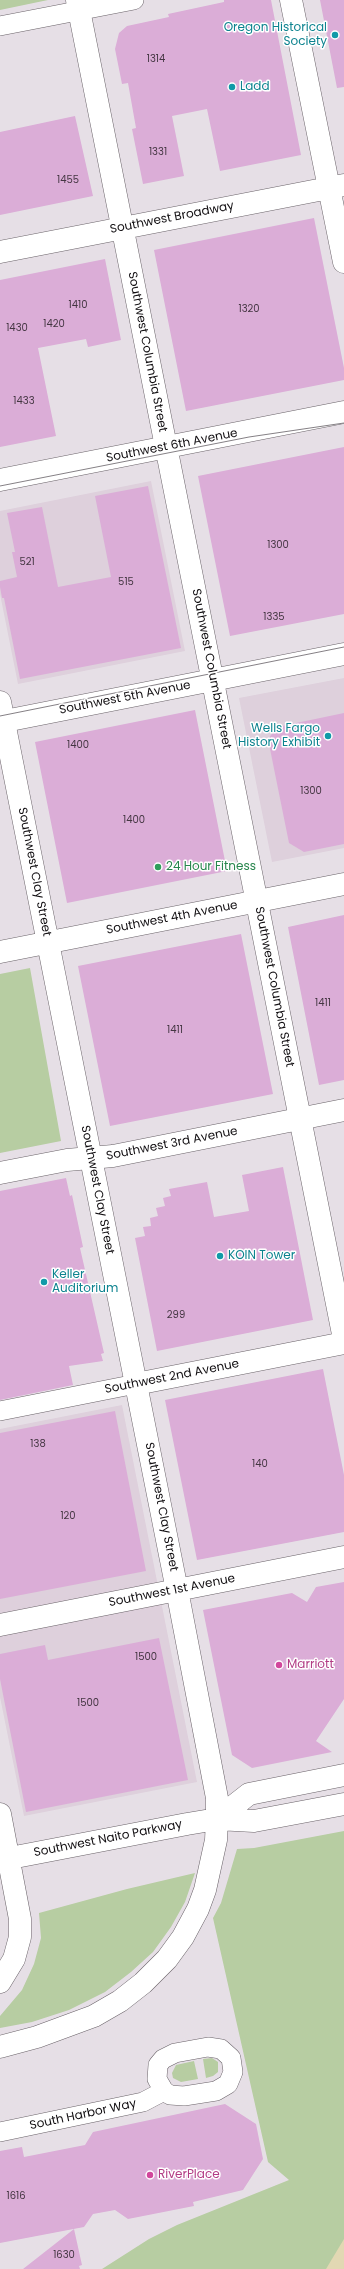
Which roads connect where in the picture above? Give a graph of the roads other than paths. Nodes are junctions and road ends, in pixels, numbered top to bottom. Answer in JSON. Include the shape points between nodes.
{"nodes":[{"id":1,"x":134,"y":0,"type":"edge"},
{"id":2,"x":291,"y":0,"type":"edge"},
{"id":3,"x":78,"y":5,"type":"edge"},
{"id":4,"x":0,"y":26,"type":"edge"},
{"id":5,"x":336,"y":186,"type":"edge"},
{"id":6,"x":123,"y":228,"type":"junction"},
{"id":7,"x":0,"y":252,"type":"edge"},
{"id":8,"x":344,"y":262,"type":"edge"},
{"id":9,"x":344,"y":412,"type":"edge"},
{"id":10,"x":166,"y":447,"type":"junction"},
{"id":11,"x":0,"y":480,"type":"edge"},
{"id":12,"x":344,"y":654,"type":"edge"},
{"id":13,"x":213,"y":680,"type":"junction"},
{"id":14,"x":1,"y":715,"type":"edge"},
{"id":15,"x":344,"y":884,"type":"edge"},
{"id":16,"x":257,"y":901,"type":"junction"},
{"id":17,"x":48,"y":942,"type":"junction"},
{"id":18,"x":0,"y":952,"type":"edge"},
{"id":19,"x":344,"y":1110,"type":"edge"},
{"id":20,"x":300,"y":1119,"type":"junction"},
{"id":21,"x":91,"y":1158,"type":"junction"},
{"id":22,"x":0,"y":1173,"type":"edge"},
{"id":23,"x":344,"y":1339,"type":"edge"},
{"id":24,"x":344,"y":1343,"type":"edge"},
{"id":25,"x":136,"y":1384,"type":"junction"},
{"id":26,"x":0,"y":1411,"type":"edge"},
{"id":27,"x":344,"y":1557,"type":"edge"},
{"id":28,"x":177,"y":1590,"type":"junction"},
{"id":29,"x":0,"y":1625,"type":"edge"},
{"id":30,"x":344,"y":1775,"type":"edge"},
{"id":31,"x":344,"y":1804,"type":"edge"},
{"id":32,"x":0,"y":1814,"type":"edge"},
{"id":33,"x":217,"y":1819,"type":"junction"},
{"id":34,"x":4,"y":1859,"type":"edge"},
{"id":35,"x":0,"y":1982,"type":"edge"},
{"id":36,"x":0,"y":2047,"type":"edge"},
{"id":37,"x":164,"y":2092,"type":"dead end"},
{"id":38,"x":0,"y":2132,"type":"edge"}],
"edges":[{"from":1,"to":3,"type":"street"},
{"from":2,"to":5,"type":"main road"},
{"from":3,"to":4,"type":"street"},
{"from":3,"to":6,"type":"main road","name":"Southwest Columbia Street"},
{"from":5,"to":6,"type":"main road","name":"Southwest Broadway"},
{"from":5,"to":8,"type":"main road"},
{"from":6,"to":7,"type":"main road","name":"Southwest Broadway"},
{"from":6,"to":10,"type":"main road","name":"Southwest Columbia Street"},
{"from":9,"to":10,"type":"main road","name":"Southwest 6th Avenue"},
{"from":10,"to":11,"type":"main road","name":"Southwest 6th Avenue"},
{"from":10,"to":13,"type":"main road","name":"Southwest Columbia Street"},
{"from":12,"to":13,"type":"main road","name":"Southwest 5th Avenue"},
{"from":13,"to":14,"type":"main road","name":"Southwest 5th Avenue"},
{"from":13,"to":16,"type":"main road","name":"Southwest Columbia Street"},
{"from":14,"to":17,"type":"main road","name":"Southwest Clay Street"},
{"from":15,"to":16,"type":"main road","name":"Southwest 4th Avenue"},
{"from":16,"to":17,"type":"main road","name":"Southwest 4th Avenue"},
{"from":16,"to":20,"type":"main road","name":"Southwest Columbia Street"},
{"from":17,"to":18,"type":"main road","name":"Southwest 4th Avenue"},
{"from":17,"to":21,"type":"main road","name":"Southwest Clay Street"},
{"from":19,"to":20,"type":"main road","name":"Southwest 3rd Avenue"},
{"from":20,"to":21,"type":"main road","name":"Southwest 3rd Avenue","via":[[113,1156]]},
{"from":20,"to":23,"type":"main road","name":"Southwest Columbia Street"},
{"from":21,"to":22,"type":"main road","name":"Southwest 3rd Avenue"},
{"from":21,"to":25,"type":"main road","name":"Southwest Clay Street"},
{"from":24,"to":25,"type":"main road","name":"Southwest 2nd Avenue"},
{"from":25,"to":26,"type":"street","name":"Southwest 2nd Avenue"},
{"from":25,"to":28,"type":"main road","name":"Southwest Clay Street"},
{"from":27,"to":28,"type":"main road","name":"Southwest 1st Avenue"},
{"from":28,"to":29,"type":"main road","name":"Southwest 1st Avenue"},
{"from":28,"to":33,"type":"main road","name":"Southwest Clay Street","via":[[217,1798]]},
{"from":30,"to":33,"type":"main road","name":"Southwest Naito Parkway","via":[[249,1794]]},
{"from":31,"to":33,"type":"main road","name":"Southwest Naito Parkway","via":[[254,1822]]},
{"from":32,"to":34,"type":"main road"},
{"from":33,"to":34,"type":"main road","name":"Southwest Naito Parkway"},
{"from":33,"to":36,"type":"main road","name":"Southwest Clay Street","via":[[216,1840],[205,1890],[183,1937],[166,1959],[143,1983],[120,2001],[94,2016],[37,2037]]},
{"from":34,"to":35,"type":"main road","via":[[20,1919],[20,1937],[14,1959]]},
{"from":37,"to":38,"type":"street","name":"South Harbor Way","via":[[143,2102]]}]}
